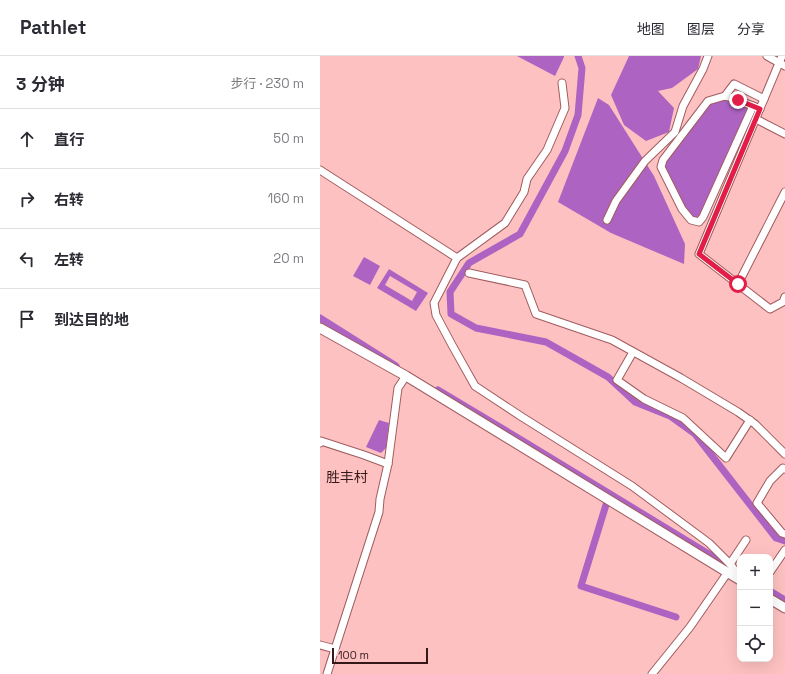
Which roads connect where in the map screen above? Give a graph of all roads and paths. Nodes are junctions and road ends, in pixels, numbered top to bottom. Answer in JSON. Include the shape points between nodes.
{"nodes":[{"id":1,"x":708,"y":56,"type":"edge"},
{"id":2,"x":767,"y":56,"type":"edge"},
{"id":3,"x":782,"y":61,"type":"edge"},
{"id":4,"x":562,"y":83,"type":"dead end"},
{"id":5,"x":725,"y":96,"type":"junction"},
{"id":6,"x":764,"y":99,"type":"junction"},
{"id":7,"x":757,"y":108,"type":"junction"},
{"id":8,"x":756,"y":119,"type":"junction"},
{"id":9,"x":785,"y":134,"type":"edge"},
{"id":10,"x":320,"y":170,"type":"edge"},
{"id":11,"x":785,"y":192,"type":"edge"},
{"id":12,"x":607,"y":220,"type":"dead end"},
{"id":13,"x":457,"y":258,"type":"junction"},
{"id":14,"x":469,"y":273,"type":"dead end"},
{"id":15,"x":738,"y":284,"type":"junction"},
{"id":16,"x":784,"y":301,"type":"edge"},
{"id":17,"x":320,"y":328,"type":"edge"},
{"id":18,"x":633,"y":352,"type":"junction"},
{"id":19,"x":406,"y":376,"type":"junction"},
{"id":20,"x":750,"y":420,"type":"junction"},
{"id":21,"x":320,"y":443,"type":"edge"},
{"id":22,"x":785,"y":454,"type":"edge"},
{"id":23,"x":388,"y":464,"type":"junction"},
{"id":24,"x":785,"y":469,"type":"edge"},
{"id":25,"x":785,"y":534,"type":"edge"},
{"id":26,"x":746,"y":540,"type":"dead end"},
{"id":27,"x":785,"y":550,"type":"edge"},
{"id":28,"x":729,"y":568,"type":"junction"},
{"id":29,"x":773,"y":568,"type":"edge"},
{"id":30,"x":737,"y":576,"type":"edge"},
{"id":31,"x":773,"y":601,"type":"edge"},
{"id":32,"x":785,"y":608,"type":"edge"},
{"id":33,"x":320,"y":645,"type":"edge"},
{"id":34,"x":335,"y":649,"type":"junction"},
{"id":35,"x":327,"y":674,"type":"edge"},
{"id":36,"x":652,"y":674,"type":"edge"}],
"edges":[{"from":1,"to":12,"type":"street","via":[[683,106],[675,132],[645,161],[616,201]]},
{"from":2,"to":3,"type":"street"},
{"from":3,"to":6,"type":"street"},
{"from":4,"to":13,"type":"street","via":[[565,108],[547,150],[527,179],[524,192],[505,223]]},
{"from":5,"to":6,"type":"street","via":[[734,84]]},
{"from":5,"to":7,"type":"street"},
{"from":5,"to":7,"type":"street","via":[[708,101],[663,160],[661,167],[682,209],[691,220],[698,222],[703,217]]},
{"from":6,"to":7,"type":"street"},
{"from":7,"to":8,"type":"street"},
{"from":8,"to":9,"type":"street"},
{"from":8,"to":15,"type":"street","via":[[699,254]]},
{"from":10,"to":13,"type":"street"},
{"from":11,"to":15,"type":"street"},
{"from":13,"to":28,"type":"street","via":[[434,303],[436,315],[475,386],[632,486],[709,543]]},
{"from":14,"to":18,"type":"street","via":[[525,285],[536,314],[612,340]]},
{"from":15,"to":16,"type":"street","via":[[770,309]]},
{"from":17,"to":19,"type":"street"},
{"from":18,"to":20,"type":"street"},
{"from":18,"to":20,"type":"street","via":[[617,380],[644,399],[683,418],[726,458]]},
{"from":19,"to":23,"type":"street","via":[[398,388]]},
{"from":19,"to":28,"type":"street"},
{"from":20,"to":22,"type":"street"},
{"from":21,"to":23,"type":"street","via":[[321,441]]},
{"from":23,"to":34,"type":"street","via":[[379,512]]},
{"from":24,"to":25,"type":"street","via":[[783,468],[770,481],[757,503]]},
{"from":26,"to":28,"type":"street"},
{"from":27,"to":29,"type":"street"},
{"from":28,"to":30,"type":"street"},
{"from":28,"to":36,"type":"street","via":[[690,627]]},
{"from":31,"to":32,"type":"street"},
{"from":33,"to":34,"type":"street"},
{"from":34,"to":35,"type":"street"}]}
